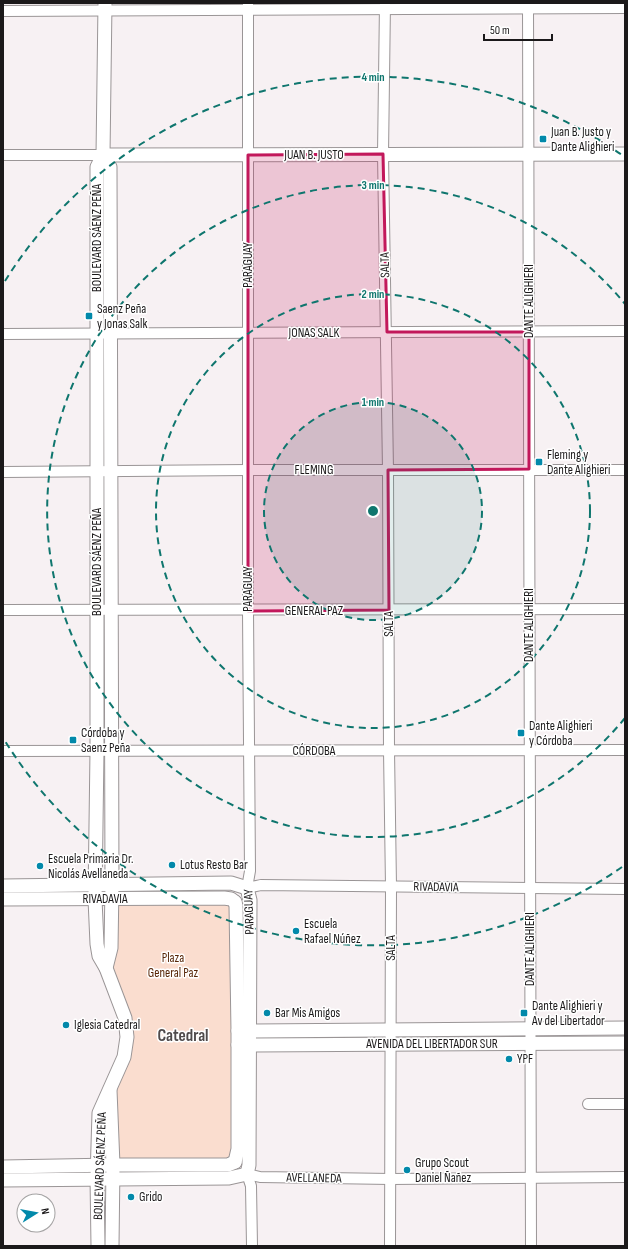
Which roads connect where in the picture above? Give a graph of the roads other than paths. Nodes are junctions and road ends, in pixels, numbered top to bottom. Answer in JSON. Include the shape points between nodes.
{"nodes":[{"id":1,"x":248,"y":6,"type":"edge"},
{"id":2,"x":385,"y":6,"type":"edge"},
{"id":3,"x":528,"y":6,"type":"edge"},
{"id":4,"x":105,"y":7,"type":"edge"},
{"id":5,"x":625,"y":8,"type":"edge"},
{"id":6,"x":3,"y":10,"type":"edge"},
{"id":7,"x":383,"y":154,"type":"junction"},
{"id":8,"x":528,"y":154,"type":"junction"},
{"id":9,"x":625,"y":154,"type":"edge"},
{"id":10,"x":3,"y":155,"type":"edge"},
{"id":11,"x":103,"y":155,"type":"junction"},
{"id":12,"x":248,"y":155,"type":"junction"},
{"id":13,"x":625,"y":331,"type":"edge"},
{"id":14,"x":386,"y":332,"type":"junction"},
{"id":15,"x":529,"y":332,"type":"junction"},
{"id":16,"x":248,"y":333,"type":"junction"},
{"id":17,"x":3,"y":334,"type":"edge"},
{"id":18,"x":97,"y":334,"type":"junction"},
{"id":19,"x":110,"y":334,"type":"junction"},
{"id":20,"x":529,"y":469,"type":"junction"},
{"id":21,"x":248,"y":470,"type":"junction"},
{"id":22,"x":388,"y":470,"type":"junction"},
{"id":23,"x":625,"y":470,"type":"edge"},
{"id":24,"x":97,"y":471,"type":"junction"},
{"id":25,"x":111,"y":471,"type":"junction"},
{"id":26,"x":3,"y":472,"type":"edge"},
{"id":27,"x":625,"y":609,"type":"edge"},
{"id":28,"x":3,"y":610,"type":"edge"},
{"id":29,"x":97,"y":610,"type":"junction"},
{"id":30,"x":111,"y":610,"type":"junction"},
{"id":31,"x":389,"y":610,"type":"junction"},
{"id":32,"x":529,"y":610,"type":"junction"},
{"id":33,"x":248,"y":611,"type":"junction"},
{"id":34,"x":389,"y":750,"type":"junction"},
{"id":35,"x":530,"y":750,"type":"junction"},
{"id":36,"x":625,"y":750,"type":"edge"},
{"id":37,"x":3,"y":751,"type":"edge"},
{"id":38,"x":97,"y":751,"type":"junction"},
{"id":39,"x":112,"y":751,"type":"junction"},
{"id":40,"x":250,"y":751,"type":"junction"},
{"id":41,"x":96,"y":884,"type":"junction"},
{"id":42,"x":112,"y":885,"type":"junction"},
{"id":43,"x":3,"y":886,"type":"edge"},
{"id":44,"x":391,"y":886,"type":"junction"},
{"id":45,"x":247,"y":888,"type":"junction"},
{"id":46,"x":530,"y":888,"type":"junction"},
{"id":47,"x":625,"y":889,"type":"edge"},
{"id":48,"x":3,"y":899,"type":"edge"},
{"id":49,"x":96,"y":899,"type":"junction"},
{"id":50,"x":111,"y":899,"type":"junction"},
{"id":51,"x":235,"y":902,"type":"junction"},
{"id":52,"x":106,"y":968,"type":"junction"},
{"id":53,"x":625,"y":1028,"type":"edge"},
{"id":54,"x":530,"y":1029,"type":"junction"},
{"id":55,"x":391,"y":1030,"type":"junction"},
{"id":56,"x":244,"y":1031,"type":"junction"},
{"id":57,"x":625,"y":1043,"type":"edge"},
{"id":58,"x":391,"y":1044,"type":"junction"},
{"id":59,"x":530,"y":1044,"type":"junction"},
{"id":60,"x":244,"y":1045,"type":"junction"},
{"id":61,"x":110,"y":1088,"type":"junction"},
{"id":62,"x":588,"y":1104,"type":"dead end"},
{"id":63,"x":625,"y":1104,"type":"edge"},
{"id":64,"x":235,"y":1162,"type":"junction"},
{"id":65,"x":98,"y":1165,"type":"junction"},
{"id":66,"x":113,"y":1165,"type":"junction"},
{"id":67,"x":3,"y":1166,"type":"edge"},
{"id":68,"x":247,"y":1174,"type":"junction"},
{"id":69,"x":625,"y":1177,"type":"edge"},
{"id":70,"x":98,"y":1178,"type":"junction"},
{"id":71,"x":532,"y":1178,"type":"junction"},
{"id":72,"x":112,"y":1179,"type":"junction"},
{"id":73,"x":391,"y":1179,"type":"junction"},
{"id":74,"x":3,"y":1180,"type":"edge"},
{"id":75,"x":98,"y":1246,"type":"edge"},
{"id":76,"x":112,"y":1246,"type":"edge"},
{"id":77,"x":252,"y":1246,"type":"edge"},
{"id":78,"x":390,"y":1246,"type":"edge"},
{"id":79,"x":531,"y":1246,"type":"edge"}],
"edges":[{"from":1,"to":2,"type":"street"},
{"from":1,"to":4,"type":"street"},
{"from":1,"to":12,"type":"street","name":"PARAGUAY"},
{"from":2,"to":3,"type":"street"},
{"from":2,"to":7,"type":"street","name":"SALTA"},
{"from":3,"to":5,"type":"street"},
{"from":3,"to":8,"type":"street","name":"DANTE ALIGHIERI"},
{"from":4,"to":6,"type":"street"},
{"from":4,"to":11,"type":"main road","name":"BOULEVARD SÁENZ PEÑA"},
{"from":7,"to":8,"type":"main road","name":"JUAN B. JUSTO"},
{"from":7,"to":12,"type":"main road","name":"JUAN B. JUSTO"},
{"from":7,"to":14,"type":"street","name":"SALTA"},
{"from":8,"to":9,"type":"main road","name":"JUAN B. JUSTO"},
{"from":8,"to":15,"type":"street","name":"DANTE ALIGHIERI"},
{"from":10,"to":11,"type":"street","name":"JUAN B. JUSTO"},
{"from":11,"to":12,"type":"main road","name":"JUAN B. JUSTO"},
{"from":11,"to":18,"type":"main road","name":"BOULEVARD SÁENZ PEÑA","via":[[97,167]]},
{"from":11,"to":19,"type":"main road","name":"BOULEVARD SÁENZ PEÑA","via":[[110,167]]},
{"from":12,"to":16,"type":"street","name":"PARAGUAY"},
{"from":13,"to":15,"type":"street","name":"JONAS SALK"},
{"from":14,"to":15,"type":"street","name":"JONAS SALK"},
{"from":14,"to":16,"type":"street","name":"JONAS SALK"},
{"from":14,"to":22,"type":"street","name":"SALTA"},
{"from":15,"to":20,"type":"street","name":"DANTE ALIGHIERI"},
{"from":16,"to":19,"type":"street","name":"JONAS SALK"},
{"from":16,"to":21,"type":"street","name":"PARAGUAY"},
{"from":17,"to":18,"type":"street","name":"JONAS SALK"},
{"from":18,"to":19,"type":"street","name":"JONAS SALK"},
{"from":18,"to":24,"type":"main road","name":"BOULEVARD SÁENZ PEÑA"},
{"from":19,"to":25,"type":"main road","name":"BOULEVARD SÁENZ PEÑA"},
{"from":20,"to":22,"type":"street","name":"FLEMING"},
{"from":20,"to":23,"type":"street","name":"FLEMING"},
{"from":20,"to":32,"type":"street","name":"DANTE ALIGHIERI"},
{"from":21,"to":22,"type":"street","name":"FLEMING"},
{"from":21,"to":25,"type":"street","name":"FLEMING"},
{"from":21,"to":33,"type":"street","name":"PARAGUAY"},
{"from":22,"to":31,"type":"street","name":"SALTA"},
{"from":24,"to":25,"type":"street","name":"FLEMING"},
{"from":24,"to":26,"type":"street","name":"FLEMING"},
{"from":24,"to":29,"type":"main road","name":"BOULEVARD SÁENZ PEÑA"},
{"from":25,"to":30,"type":"main road","name":"BOULEVARD SÁENZ PEÑA"},
{"from":27,"to":32,"type":"street","name":"GENERAL PAZ"},
{"from":28,"to":29,"type":"street","name":"GENERAL PAZ"},
{"from":29,"to":30,"type":"street","name":"GENERAL PAZ"},
{"from":29,"to":38,"type":"main road","name":"BOULEVARD SÁENZ PEÑA"},
{"from":30,"to":33,"type":"street","name":"GENERAL PAZ"},
{"from":30,"to":39,"type":"main road","name":"BOULEVARD SÁENZ PEÑA"},
{"from":31,"to":32,"type":"street","name":"GENERAL PAZ"},
{"from":31,"to":33,"type":"street","name":"GENERAL PAZ"},
{"from":31,"to":34,"type":"street","name":"SALTA"},
{"from":32,"to":35,"type":"street","name":"DANTE ALIGHIERI"},
{"from":33,"to":40,"type":"street","name":"PARAGUAY"},
{"from":34,"to":35,"type":"street","name":"CÓRDOBA"},
{"from":34,"to":40,"type":"street","name":"CÓRDOBA"},
{"from":34,"to":44,"type":"street","name":"SALTA"},
{"from":35,"to":36,"type":"street","name":"CÓRDOBA"},
{"from":35,"to":46,"type":"street","name":"DANTE ALIGHIERI"},
{"from":37,"to":38,"type":"street","name":"CÓRDOBA"},
{"from":38,"to":39,"type":"street","name":"CÓRDOBA"},
{"from":38,"to":41,"type":"main road","name":"BOULEVARD SÁENZ PEÑA"},
{"from":39,"to":40,"type":"street","name":"CÓRDOBA"},
{"from":39,"to":42,"type":"main road","name":"BOULEVARD SÁENZ PEÑA"},
{"from":40,"to":45,"type":"street","name":"PARAGUAY","via":[[250,871]]},
{"from":41,"to":42,"type":"main road","name":"RIVADAVIA"},
{"from":41,"to":43,"type":"main road","name":"RIVADAVIA"},
{"from":41,"to":49,"type":"main road","name":"BOULEVARD SÁENZ PEÑA"},
{"from":42,"to":45,"type":"main road","name":"RIVADAVIA","via":[[231,883]]},
{"from":42,"to":50,"type":"main road","name":"BOULEVARD SÁENZ PEÑA"},
{"from":44,"to":45,"type":"street","name":"RIVADAVIA","via":[[261,885]]},
{"from":44,"to":46,"type":"street","name":"RIVADAVIA"},
{"from":44,"to":55,"type":"street","name":"SALTA"},
{"from":45,"to":51,"type":"main road"},
{"from":45,"to":56,"type":"main road","name":"PARAGUAY","via":[[250,900]]},
{"from":46,"to":47,"type":"street","name":"RIVADAVIA"},
{"from":46,"to":54,"type":"street","name":"DANTE ALIGHIERI"},
{"from":48,"to":49,"type":"main road","name":"RIVADAVIA"},
{"from":49,"to":50,"type":"main road","name":"RIVADAVIA"},
{"from":49,"to":52,"type":"main road","name":"BOULEVARD SÁENZ PEÑA","via":[[97,944],[99,956]]},
{"from":50,"to":51,"type":"main road","name":"RIVADAVIA","via":[[224,898]]},
{"from":50,"to":52,"type":"main road","name":"BOULEVARD SÁENZ PEÑA","via":[[111,948]]},
{"from":51,"to":56,"type":"main road","name":"PARAGUAY"},
{"from":52,"to":61,"type":"main road","name":"BOULEVARD SÁENZ PEÑA","via":[[125,1018],[127,1037],[124,1057]]},
{"from":53,"to":54,"type":"main road","name":"AVENIDA DEL LIBERTADOR SUR"},
{"from":54,"to":55,"type":"main road","name":"AVENIDA DEL LIBERTADOR SUR"},
{"from":54,"to":59,"type":"street","name":"DANTE ALIGHIERI"},
{"from":55,"to":56,"type":"main road","name":"AVENIDA DEL LIBERTADOR SUR"},
{"from":55,"to":58,"type":"street","name":"SALTA"},
{"from":56,"to":60,"type":"main road","name":"PARAGUAY"},
{"from":57,"to":59,"type":"main road","name":"AVENIDA DEL LIBERTADOR SUR"},
{"from":58,"to":59,"type":"main road","name":"AVENIDA DEL LIBERTADOR SUR"},
{"from":58,"to":60,"type":"main road","name":"AVENIDA DEL LIBERTADOR SUR"},
{"from":58,"to":73,"type":"street","name":"SALTA"},
{"from":59,"to":71,"type":"street","name":"DANTE ALIGHIERI"},
{"from":60,"to":64,"type":"main road","name":"PARAGUAY"},
{"from":60,"to":68,"type":"main road","name":"PARAGUAY","via":[[249,1165]]},
{"from":61,"to":65,"type":"main road","name":"BOULEVARD SÁENZ PEÑA","via":[[99,1113]]},
{"from":61,"to":66,"type":"main road","name":"BOULEVARD SÁENZ PEÑA"},
{"from":62,"to":63,"type":"street"},
{"from":64,"to":66,"type":"main road","via":[[228,1165]]},
{"from":64,"to":68,"type":"main road"},
{"from":65,"to":66,"type":"main road"},
{"from":65,"to":67,"type":"main road"},
{"from":65,"to":70,"type":"main road","name":"BOULEVARD SÁENZ PEÑA"},
{"from":66,"to":72,"type":"main road","name":"BOULEVARD SÁENZ PEÑA"},
{"from":68,"to":72,"type":"main road","name":"AVELLANEDA","via":[[229,1178]]},
{"from":68,"to":73,"type":"street","name":"AVELLANEDA","via":[[260,1177]]},
{"from":68,"to":77,"type":"street","name":"PARAGUAY","via":[[251,1186]]},
{"from":69,"to":71,"type":"street","name":"AVELLANEDA"},
{"from":70,"to":72,"type":"main road","name":"AVELLANEDA"},
{"from":70,"to":74,"type":"main road","name":"AVELLANEDA"},
{"from":70,"to":75,"type":"main road","name":"BOULEVARD SÁENZ PEÑA"},
{"from":71,"to":73,"type":"street","name":"AVELLANEDA"},
{"from":71,"to":79,"type":"street","name":"DANTE ALIGHIERI"},
{"from":72,"to":76,"type":"main road","name":"BOULEVARD SÁENZ PEÑA"},
{"from":73,"to":78,"type":"street","name":"SALTA"}]}
